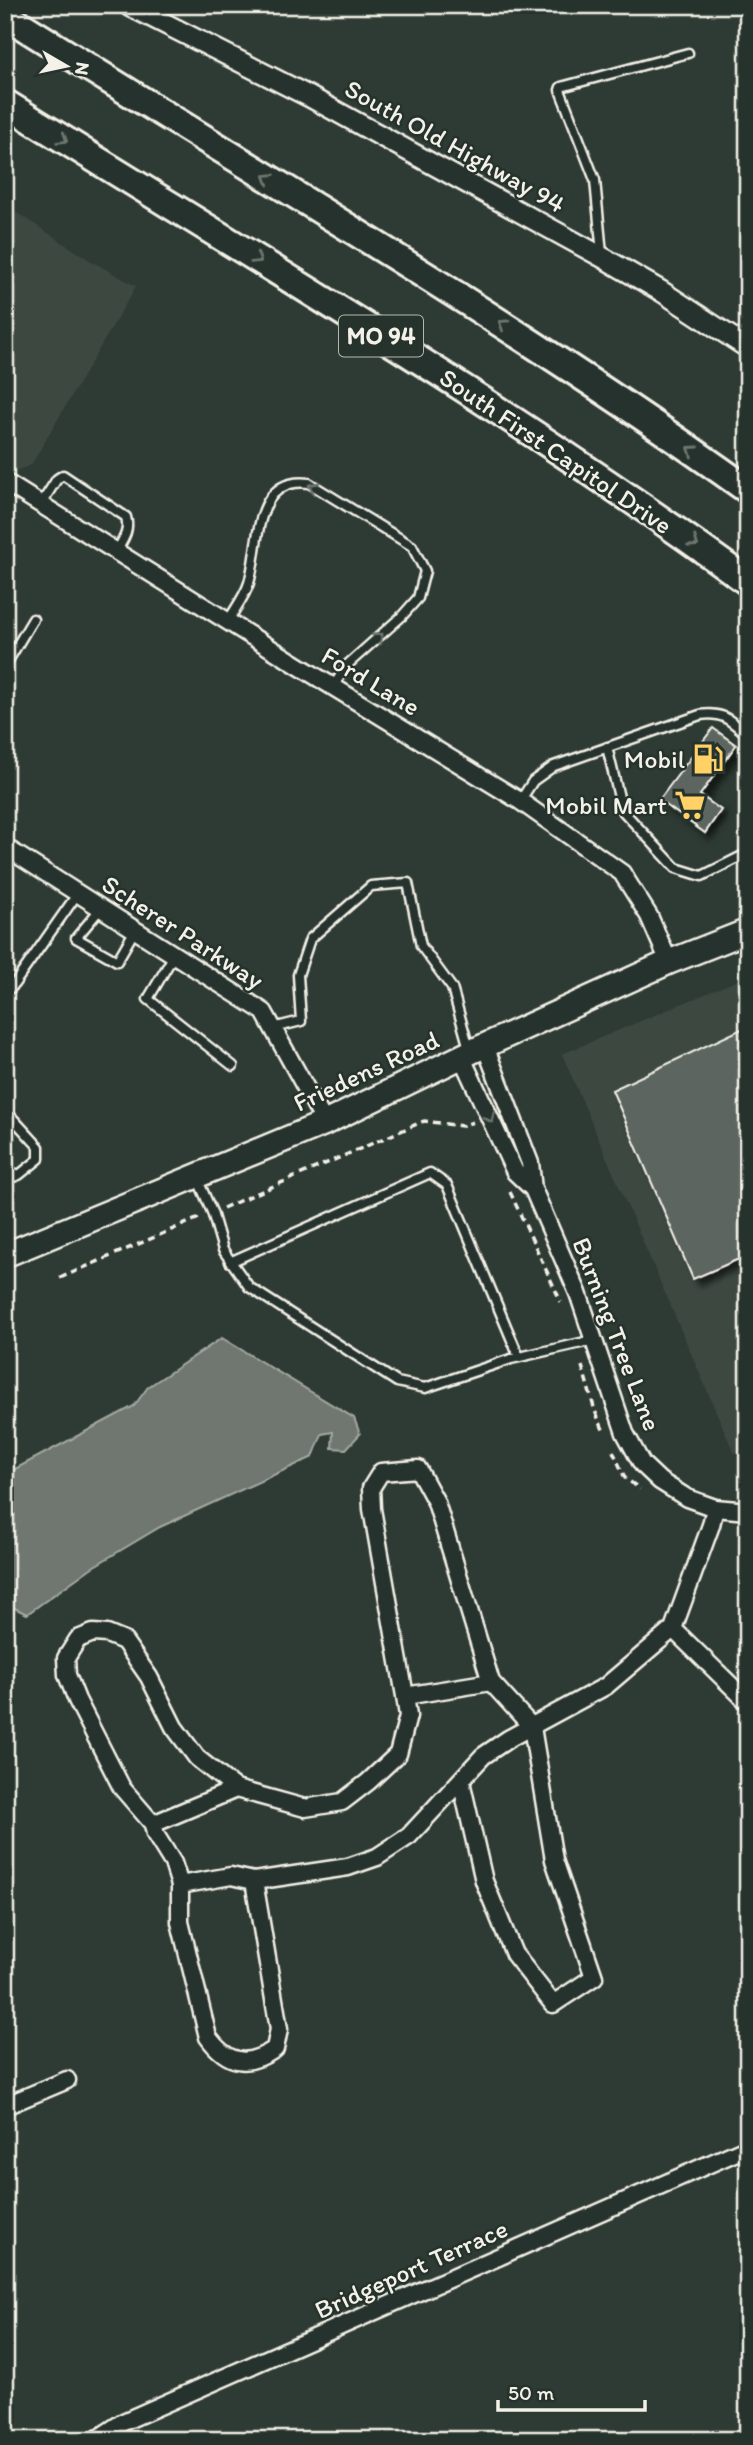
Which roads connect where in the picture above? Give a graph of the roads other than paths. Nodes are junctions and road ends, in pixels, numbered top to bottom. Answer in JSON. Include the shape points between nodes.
{"nodes":[{"id":1,"x":128,"y":5,"type":"edge"},
{"id":2,"x":5,"y":15,"type":"edge"},
{"id":3,"x":688,"y":53,"type":"dead end"},
{"id":4,"x":5,"y":103,"type":"edge"},
{"id":5,"x":602,"y":257,"type":"junction"},
{"id":6,"x":748,"y":348,"type":"edge"},
{"id":7,"x":5,"y":482,"type":"edge"},
{"id":8,"x":748,"y":490,"type":"edge"},
{"id":9,"x":41,"y":504,"type":"junction"},
{"id":10,"x":116,"y":552,"type":"junction"},
{"id":11,"x":748,"y":582,"type":"edge"},
{"id":12,"x":33,"y":619,"type":"dead end"},
{"id":13,"x":228,"y":621,"type":"junction"},
{"id":14,"x":5,"y":666,"type":"edge"},
{"id":15,"x":333,"y":687,"type":"junction"},
{"id":16,"x":748,"y":735,"type":"edge"},
{"id":17,"x":607,"y":747,"type":"junction"},
{"id":18,"x":520,"y":801,"type":"junction"},
{"id":19,"x":6,"y":847,"type":"edge"},
{"id":20,"x":748,"y":853,"type":"edge"},
{"id":21,"x":78,"y":893,"type":"junction"},
{"id":22,"x":101,"y":908,"type":"junction"},
{"id":23,"x":135,"y":930,"type":"junction"},
{"id":24,"x":745,"y":935,"type":"edge"},
{"id":25,"x":174,"y":955,"type":"junction"},
{"id":26,"x":669,"y":962,"type":"junction"},
{"id":27,"x":5,"y":991,"type":"edge"},
{"id":28,"x":273,"y":1028,"type":"junction"},
{"id":29,"x":472,"y":1051,"type":"junction"},
{"id":30,"x":233,"y":1066,"type":"dead end"},
{"id":31,"x":5,"y":1110,"type":"edge"},
{"id":32,"x":5,"y":1121,"type":"edge"},
{"id":33,"x":325,"y":1123,"type":"junction"},
{"id":34,"x":20,"y":1126,"type":"junction"},
{"id":35,"x":5,"y":1170,"type":"edge"},
{"id":36,"x":19,"y":1175,"type":"junction"},
{"id":37,"x":197,"y":1177,"type":"junction"},
{"id":38,"x":5,"y":1180,"type":"edge"},
{"id":39,"x":533,"y":1189,"type":"junction"},
{"id":40,"x":5,"y":1255,"type":"edge"},
{"id":41,"x":230,"y":1262,"type":"junction"},
{"id":42,"x":594,"y":1340,"type":"junction"},
{"id":43,"x":519,"y":1357,"type":"junction"},
{"id":44,"x":715,"y":1508,"type":"junction"},
{"id":45,"x":748,"y":1511,"type":"edge"},
{"id":46,"x":673,"y":1629,"type":"junction"},
{"id":47,"x":491,"y":1682,"type":"junction"},
{"id":48,"x":405,"y":1696,"type":"junction"},
{"id":49,"x":748,"y":1702,"type":"edge"},
{"id":50,"x":532,"y":1727,"type":"junction"},
{"id":51,"x":461,"y":1781,"type":"junction"},
{"id":52,"x":236,"y":1790,"type":"junction"},
{"id":53,"x":153,"y":1824,"type":"junction"},
{"id":54,"x":254,"y":1881,"type":"junction"},
{"id":55,"x":180,"y":1885,"type":"junction"},
{"id":56,"x":68,"y":2080,"type":"dead end"},
{"id":57,"x":5,"y":2106,"type":"edge"},
{"id":58,"x":748,"y":2147,"type":"edge"},
{"id":59,"x":96,"y":2440,"type":"edge"}],
"edges":[{"from":1,"to":5,"type":"street","name":"South Old Highway 94","via":[[310,97]]},
{"from":8,"to":2,"type":"highway","number":"MO 94","one_way":true,"via":[[468,302]]},
{"from":3,"to":5,"type":"lane","via":[[561,87],[595,180]]},
{"from":4,"to":11,"type":"highway","name":"South First Capitol Drive","number":"MO 94","one_way":true,"via":[[542,438]]},
{"from":5,"to":6,"type":"street","name":"South Old Highway 94"},
{"from":7,"to":9,"type":"street","name":"Ford Lane"},
{"from":9,"to":10,"type":"street","name":"Ford Lane"},
{"from":9,"to":10,"type":"lane","via":[[63,475],[127,517],[125,537]]},
{"from":10,"to":13,"type":"street","name":"Ford Lane"},
{"from":12,"to":14,"type":"lane"},
{"from":13,"to":15,"type":"street","name":"Ford Lane"},
{"from":15,"to":13,"type":"lane","one_way":true,"via":[[347,665],[418,598],[425,571],[412,546],[309,483],[282,486],[259,520],[248,584]]},
{"from":15,"to":18,"type":"street","name":"Ford Lane"},
{"from":16,"to":17,"type":"lane","via":[[722,715],[712,713]]},
{"from":17,"to":18,"type":"lane","via":[[554,766],[533,781]]},
{"from":17,"to":20,"type":"lane","via":[[622,810],[676,868],[702,876]]},
{"from":18,"to":26,"type":"street","name":"Ford Lane","via":[[622,873],[649,916]]},
{"from":19,"to":21,"type":"street","name":"Scherer Parkway"},
{"from":21,"to":22,"type":"street","name":"Scherer Parkway"},
{"from":21,"to":27,"type":"lane"},
{"from":22,"to":23,"type":"street","name":"Scherer Parkway"},
{"from":22,"to":23,"type":"lane","via":[[76,938],[117,961]]},
{"from":23,"to":25,"type":"street","name":"Scherer Parkway"},
{"from":24,"to":26,"type":"main road","name":"Friedens Road"},
{"from":25,"to":28,"type":"street","name":"Scherer Parkway","via":[[264,1012]]},
{"from":25,"to":30,"type":"lane","via":[[148,999]]},
{"from":26,"to":29,"type":"main road","name":"Friedens Road"},
{"from":28,"to":29,"type":"lane","via":[[301,1021],[298,975],[310,939],[371,886],[408,883],[421,946],[452,988]]},
{"from":28,"to":33,"type":"street","name":"Scherer Parkway"},
{"from":29,"to":33,"type":"main road","name":"Friedens Road"},
{"from":29,"to":39,"type":"street","name":"Burning Tree Lane","via":[[530,1163]]},
{"from":29,"to":39,"type":"street","name":"Burning Tree Lane","one_way":true,"via":[[515,1172]]},
{"from":31,"to":34,"type":"lane"},
{"from":32,"to":34,"type":"lane"},
{"from":33,"to":37,"type":"main road","name":"Friedens Road"},
{"from":34,"to":36,"type":"lane","via":[[38,1147],[39,1159]]},
{"from":35,"to":36,"type":"lane"},
{"from":36,"to":38,"type":"lane"},
{"from":37,"to":40,"type":"main road","name":"Friedens Road"},
{"from":37,"to":41,"type":"lane"},
{"from":39,"to":42,"type":"street","name":"Burning Tree Lane"},
{"from":41,"to":43,"type":"lane","via":[[249,1287],[397,1382],[425,1388]]},
{"from":41,"to":43,"type":"lane","via":[[430,1173],[447,1185]]},
{"from":42,"to":43,"type":"lane"},
{"from":42,"to":44,"type":"street","name":"Burning Tree Lane","via":[[625,1433],[642,1464],[687,1498]]},
{"from":44,"to":45,"type":"street","name":"Burning Tree Lane"},
{"from":44,"to":46,"type":"street"},
{"from":46,"to":49,"type":"street"},
{"from":46,"to":50,"type":"street","via":[[606,1686]]},
{"from":47,"to":48,"type":"street"},
{"from":47,"to":48,"type":"street","via":[[436,1502],[418,1469],[381,1472],[371,1488],[372,1509]]},
{"from":47,"to":50,"type":"street"},
{"from":48,"to":52,"type":"street","via":[[408,1716],[398,1754],[342,1802],[305,1808]]},
{"from":50,"to":51,"type":"street","via":[[483,1756]]},
{"from":50,"to":51,"type":"street","via":[[554,1860],[594,1977],[553,2004],[514,1954],[484,1881]]},
{"from":51,"to":54,"type":"street","via":[[409,1836],[377,1857],[322,1872]]},
{"from":52,"to":53,"type":"street"},
{"from":52,"to":53,"type":"street","via":[[197,1758],[124,1641],[93,1633],[78,1639],[66,1658],[76,1700],[122,1788]]},
{"from":53,"to":55,"type":"street"},
{"from":54,"to":55,"type":"street","via":[[231,1876]]},
{"from":54,"to":55,"type":"street","via":[[279,2029],[275,2049],[258,2060],[234,2059],[219,2052],[208,2037],[180,1922]]},
{"from":56,"to":57,"type":"street"},
{"from":58,"to":59,"type":"street","name":"Bridgeport Terrace","via":[[123,2422]]}]}
